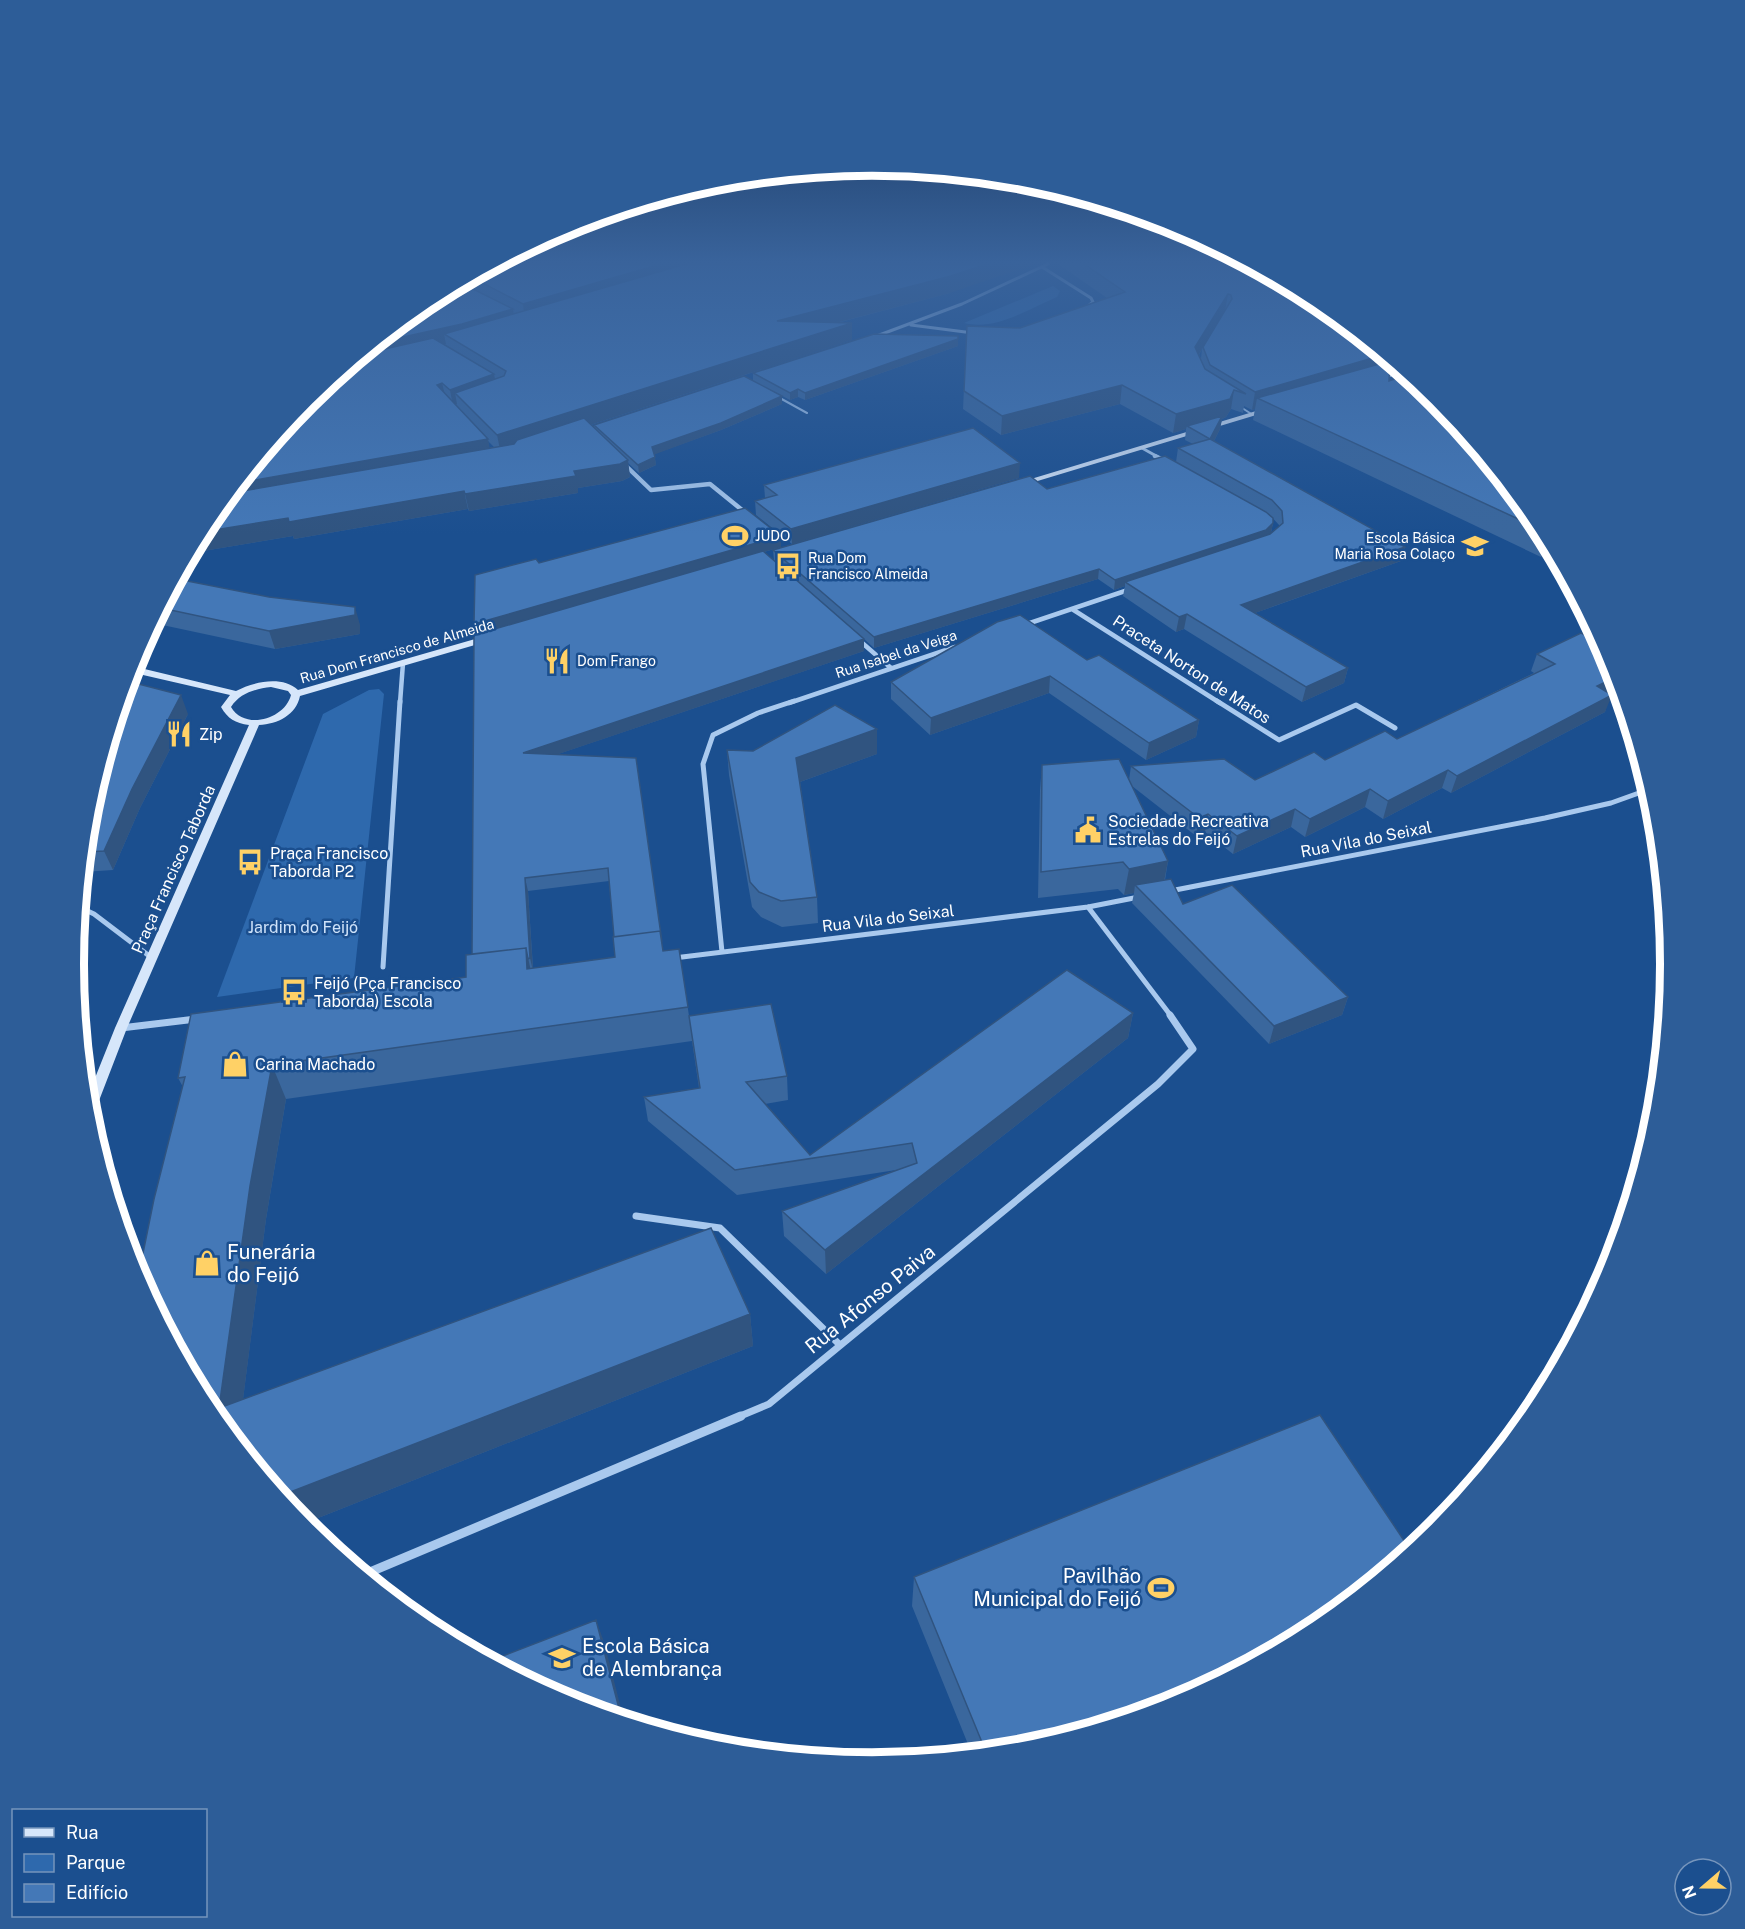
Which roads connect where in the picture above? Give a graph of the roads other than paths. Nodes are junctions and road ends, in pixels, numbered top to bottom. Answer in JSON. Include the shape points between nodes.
{"nodes":[{"id":1,"x":1394,"y":374,"type":"edge"},
{"id":2,"x":1370,"y":381,"type":"edge"},
{"id":3,"x":771,"y":393,"type":"edge"},
{"id":4,"x":1233,"y":402,"type":"edge"},
{"id":5,"x":1274,"y":409,"type":"edge"},
{"id":6,"x":807,"y":413,"type":"dead end"},
{"id":7,"x":1253,"y":415,"type":"junction"},
{"id":8,"x":1142,"y":448,"type":"junction"},
{"id":9,"x":619,"y":459,"type":"edge"},
{"id":10,"x":1173,"y":466,"type":"edge"},
{"id":11,"x":1007,"y":488,"type":"edge"},
{"id":12,"x":754,"y":520,"type":"edge"},
{"id":13,"x":1137,"y":587,"type":"edge"},
{"id":14,"x":1072,"y":609,"type":"junction"},
{"id":15,"x":1016,"y":627,"type":"edge"},
{"id":16,"x":494,"y":637,"type":"edge"},
{"id":17,"x":855,"y":637,"type":"edge"},
{"id":18,"x":959,"y":646,"type":"edge"},
{"id":19,"x":403,"y":663,"type":"junction"},
{"id":20,"x":891,"y":668,"type":"junction"},
{"id":21,"x":141,"y":671,"type":"edge"},
{"id":22,"x":237,"y":694,"type":"junction"},
{"id":23,"x":296,"y":694,"type":"junction"},
{"id":24,"x":255,"y":723,"type":"junction"},
{"id":25,"x":1395,"y":728,"type":"dead end"},
{"id":26,"x":1642,"y":792,"type":"edge"},
{"id":27,"x":1168,"y":892,"type":"edge"},
{"id":28,"x":1145,"y":896,"type":"edge"},
{"id":29,"x":1088,"y":908,"type":"junction"},
{"id":30,"x":86,"y":910,"type":"edge"},
{"id":31,"x":722,"y":952,"type":"junction"},
{"id":32,"x":152,"y":958,"type":"junction"},
{"id":33,"x":664,"y":959,"type":"edge"},
{"id":34,"x":383,"y":967,"type":"dead end"},
{"id":35,"x":202,"y":1018,"type":"edge"},
{"id":36,"x":121,"y":1028,"type":"junction"},
{"id":37,"x":95,"y":1093,"type":"edge"},
{"id":38,"x":636,"y":1216,"type":"dead end"},
{"id":39,"x":840,"y":1345,"type":"junction"},
{"id":40,"x":371,"y":1572,"type":"edge"}],
"edges":[{"from":1,"to":2,"type":"main road"},
{"from":3,"to":6,"type":"lane"},
{"from":4,"to":7,"type":"lane"},
{"from":5,"to":7,"type":"main road"},
{"from":7,"to":8,"type":"main road"},
{"from":8,"to":10,"type":"street"},
{"from":8,"to":11,"type":"main road"},
{"from":9,"to":12,"type":"street","via":[[651,490],[710,484]]},
{"from":13,"to":14,"type":"street"},
{"from":14,"to":15,"type":"street"},
{"from":14,"to":25,"type":"street","name":"Praceta Norton de Matos","via":[[1279,741],[1356,705]]},
{"from":16,"to":19,"type":"main road","name":"Rua Dom Francisco de Almeida"},
{"from":17,"to":20,"type":"street"},
{"from":18,"to":20,"type":"street","name":"Rua Isabel da Veiga"},
{"from":19,"to":23,"type":"main road","name":"Rua Dom Francisco de Almeida"},
{"from":19,"to":34,"type":"street"},
{"from":20,"to":31,"type":"street","name":"Rua Isabel da Veiga","via":[[758,713],[713,735],[704,764]]},
{"from":21,"to":22,"type":"main road"},
{"from":22,"to":23,"type":"main road","via":[[271,684]]},
{"from":22,"to":24,"type":"main road","via":[[226,707],[228,714],[233,719]]},
{"from":23,"to":24,"type":"main road","via":[[292,708]]},
{"from":24,"to":32,"type":"main road","name":"Praça Francisco Taborda"},
{"from":26,"to":27,"type":"street","name":"Rua Vila do Seixal","via":[[1545,818]]},
{"from":28,"to":29,"type":"street","name":"Rua Vila do Seixal"},
{"from":29,"to":31,"type":"street","name":"Rua Vila do Seixal"},
{"from":29,"to":39,"type":"street","name":"Rua Afonso Paiva","via":[[1162,1002],[1193,1049],[1158,1084]]},
{"from":30,"to":32,"type":"street"},
{"from":31,"to":33,"type":"street","name":"Rua Vila do Seixal"},
{"from":32,"to":36,"type":"main road","name":"Praça Francisco Taborda"},
{"from":35,"to":36,"type":"street"},
{"from":36,"to":37,"type":"main road","name":"Praça Francisco Taborda"},
{"from":38,"to":39,"type":"street","via":[[720,1228]]},
{"from":39,"to":40,"type":"street","name":"Rua Afonso Paiva","via":[[769,1404]]}]}
